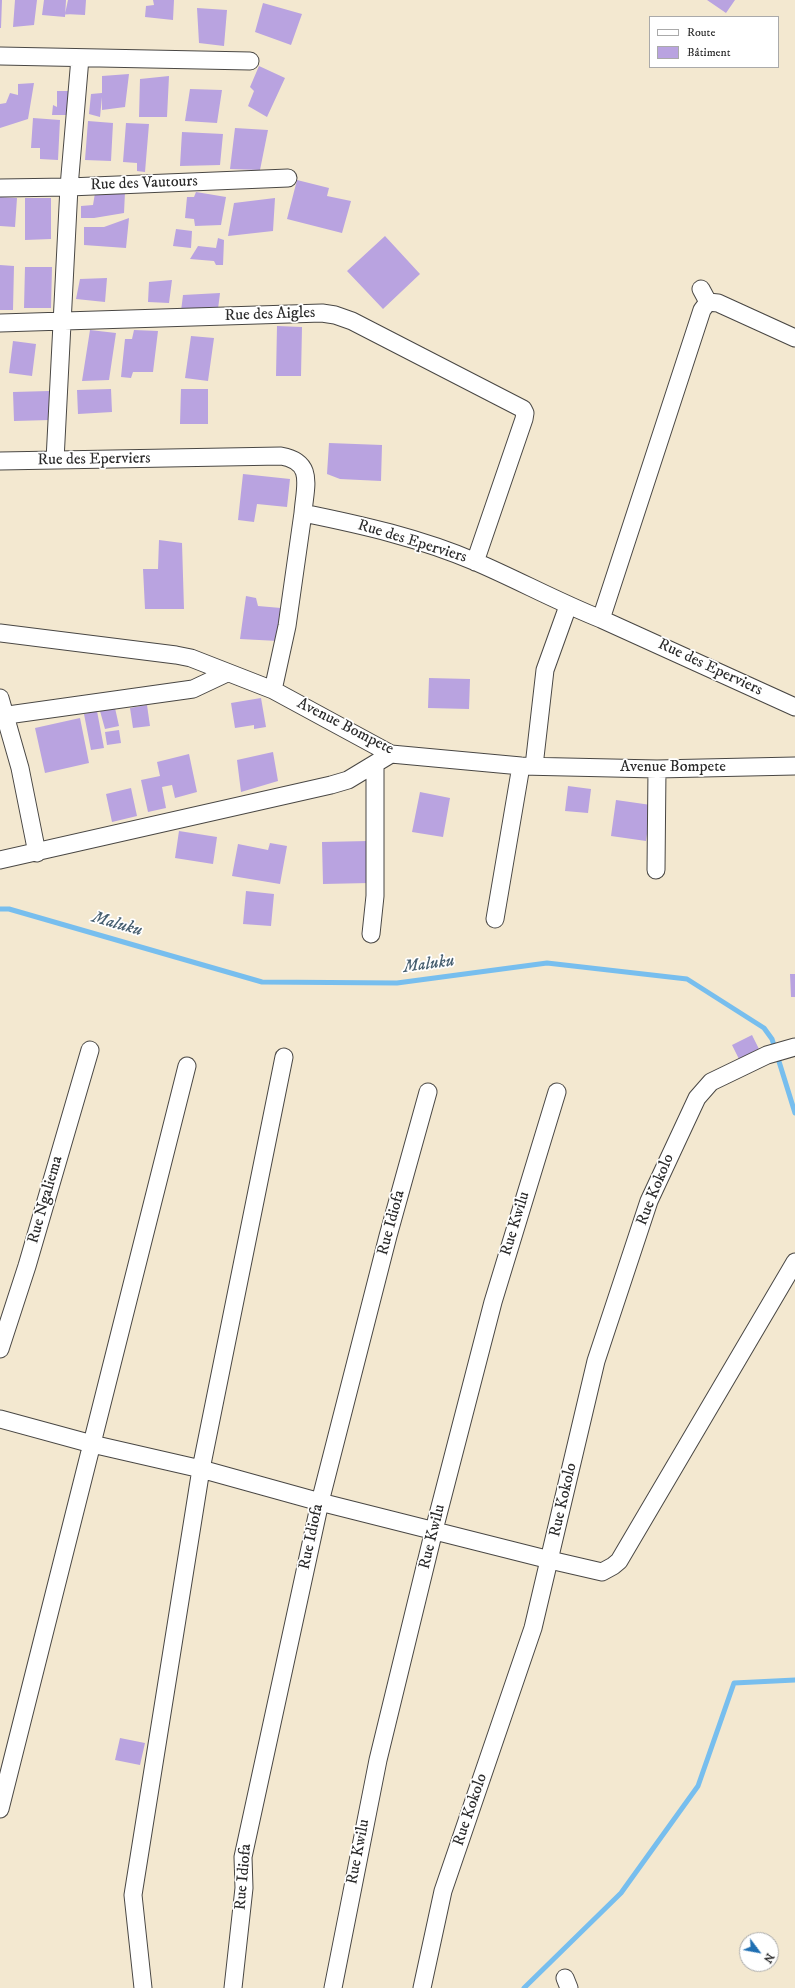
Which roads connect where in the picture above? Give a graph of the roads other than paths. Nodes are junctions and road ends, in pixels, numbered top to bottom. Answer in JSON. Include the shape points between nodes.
{"nodes":[{"id":1,"x":0,"y":56,"type":"edge"},
{"id":2,"x":80,"y":58,"type":"junction"},
{"id":3,"x":250,"y":61,"type":"dead end"},
{"id":4,"x":288,"y":178,"type":"dead end"},
{"id":5,"x":69,"y":187,"type":"junction"},
{"id":6,"x":0,"y":188,"type":"edge"},
{"id":7,"x":62,"y":322,"type":"junction"},
{"id":8,"x":0,"y":323,"type":"edge"},
{"id":9,"x":795,"y":338,"type":"edge"},
{"id":10,"x":55,"y":460,"type":"junction"},
{"id":11,"x":0,"y":461,"type":"edge"},
{"id":12,"x":303,"y":513,"type":"junction"},
{"id":13,"x":475,"y":562,"type":"junction"},
{"id":14,"x":568,"y":606,"type":"junction"},
{"id":15,"x":601,"y":619,"type":"junction"},
{"id":16,"x":0,"y":633,"type":"edge"},
{"id":17,"x":227,"y":673,"type":"junction"},
{"id":18,"x":273,"y":690,"type":"junction"},
{"id":19,"x":0,"y":698,"type":"edge"},
{"id":20,"x":795,"y":707,"type":"edge"},
{"id":21,"x":2,"y":715,"type":"edge"},
{"id":22,"x":392,"y":754,"type":"junction"},
{"id":23,"x":375,"y":764,"type":"junction"},
{"id":24,"x":528,"y":766,"type":"junction"},
{"id":25,"x":795,"y":766,"type":"edge"},
{"id":26,"x":657,"y":769,"type":"junction"},
{"id":27,"x":37,"y":852,"type":"junction"},
{"id":28,"x":0,"y":860,"type":"edge"},
{"id":29,"x":656,"y":870,"type":"dead end"},
{"id":30,"x":495,"y":919,"type":"dead end"},
{"id":31,"x":371,"y":934,"type":"dead end"},
{"id":32,"x":90,"y":1050,"type":"dead end"},
{"id":33,"x":781,"y":1051,"type":"edge"},
{"id":34,"x":284,"y":1057,"type":"dead end"},
{"id":35,"x":187,"y":1066,"type":"dead end"},
{"id":36,"x":428,"y":1092,"type":"dead end"},
{"id":37,"x":557,"y":1092,"type":"dead end"},
{"id":38,"x":795,"y":1262,"type":"edge"},
{"id":39,"x":0,"y":1349,"type":"edge"},
{"id":40,"x":0,"y":1419,"type":"edge"},
{"id":41,"x":92,"y":1444,"type":"junction"},
{"id":42,"x":201,"y":1469,"type":"junction"},
{"id":43,"x":320,"y":1502,"type":"junction"},
{"id":44,"x":434,"y":1530,"type":"junction"},
{"id":45,"x":550,"y":1560,"type":"junction"},
{"id":46,"x":0,"y":1809,"type":"edge"},
{"id":47,"x":143,"y":1988,"type":"edge"},
{"id":48,"x":233,"y":1988,"type":"edge"},
{"id":49,"x":333,"y":1988,"type":"edge"},
{"id":50,"x":422,"y":1988,"type":"edge"}],
"edges":[{"from":1,"to":2,"type":"street"},
{"from":2,"to":3,"type":"street"},
{"from":2,"to":5,"type":"street"},
{"from":4,"to":5,"type":"street","name":"Rue des Vautours"},
{"from":5,"to":6,"type":"street","name":"Rue des Vautours"},
{"from":5,"to":7,"type":"street"},
{"from":7,"to":8,"type":"street","name":"Rue des Aigles"},
{"from":7,"to":10,"type":"street"},
{"from":7,"to":13,"type":"street","name":"Rue des Aigles","via":[[335,315],[352,321],[519,406],[525,413],[524,419]]},
{"from":9,"to":15,"type":"street","via":[[705,296]]},
{"from":10,"to":11,"type":"street","name":"Rue des Eperviers"},
{"from":10,"to":12,"type":"street","name":"Rue des Eperviers","via":[[281,456],[293,458],[306,472]]},
{"from":12,"to":13,"type":"street","name":"Rue des Eperviers","via":[[393,533]]},
{"from":12,"to":18,"type":"street","via":[[287,626]]},
{"from":13,"to":14,"type":"street","name":"Rue des Eperviers"},
{"from":14,"to":15,"type":"street","name":"Rue des Eperviers"},
{"from":14,"to":24,"type":"street","via":[[545,670]]},
{"from":15,"to":20,"type":"street","name":"Rue des Eperviers"},
{"from":16,"to":17,"type":"street","name":"Avenue Bompete","via":[[176,655]]},
{"from":17,"to":18,"type":"street","name":"Avenue Bompete"},
{"from":17,"to":21,"type":"street","via":[[193,689]]},
{"from":18,"to":22,"type":"street","name":"Avenue Bompete"},
{"from":19,"to":21,"type":"street"},
{"from":21,"to":27,"type":"street","via":[[20,768]]},
{"from":22,"to":23,"type":"street"},
{"from":22,"to":24,"type":"street","name":"Avenue Bompete"},
{"from":23,"to":27,"type":"street","via":[[348,780],[330,785]]},
{"from":23,"to":31,"type":"street","via":[[375,896]]},
{"from":24,"to":26,"type":"street","name":"Avenue Bompete"},
{"from":24,"to":30,"type":"street"},
{"from":25,"to":26,"type":"street","name":"Avenue Bompete"},
{"from":26,"to":29,"type":"street"},
{"from":27,"to":28,"type":"street"},
{"from":32,"to":39,"type":"street","name":"Rue Ngaliema"},
{"from":33,"to":45,"type":"street","name":"Rue Kokolo","via":[[711,1082],[703,1090],[654,1188],[596,1362]]},
{"from":34,"to":42,"type":"street"},
{"from":35,"to":41,"type":"street"},
{"from":36,"to":43,"type":"street","name":"Rue Idiofa","via":[[388,1236]]},
{"from":37,"to":44,"type":"street","name":"Rue Kwilu","via":[[495,1294]]},
{"from":38,"to":45,"type":"street","via":[[619,1561],[602,1572]]},
{"from":40,"to":41,"type":"street"},
{"from":41,"to":42,"type":"street"},
{"from":41,"to":46,"type":"street"},
{"from":42,"to":43,"type":"street"},
{"from":42,"to":47,"type":"street","via":[[133,1895]]},
{"from":43,"to":44,"type":"street"},
{"from":43,"to":48,"type":"street","name":"Rue Idiofa","via":[[243,1856],[244,1888]]},
{"from":44,"to":45,"type":"street"},
{"from":44,"to":49,"type":"street","name":"Rue Kwilu","via":[[378,1760]]},
{"from":45,"to":50,"type":"street","name":"Rue Kokolo","via":[[533,1628],[443,1892]]}]}
